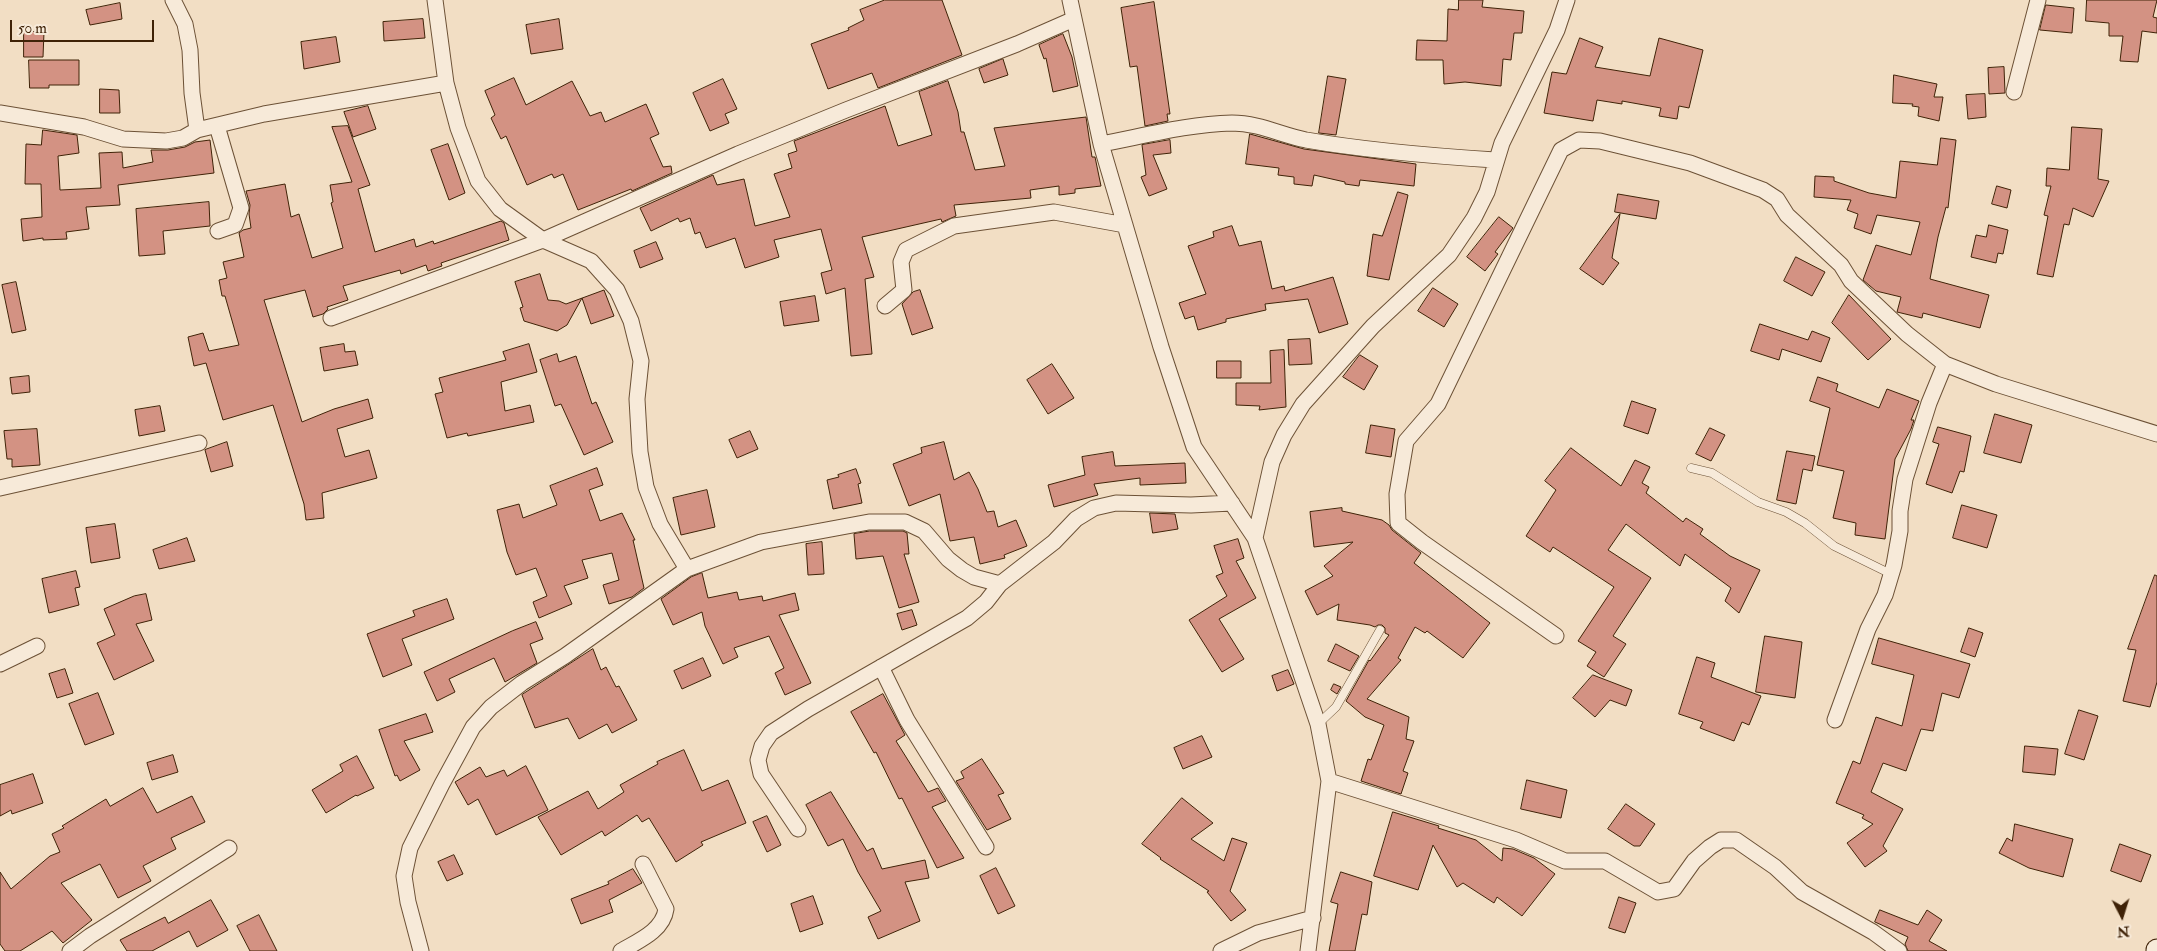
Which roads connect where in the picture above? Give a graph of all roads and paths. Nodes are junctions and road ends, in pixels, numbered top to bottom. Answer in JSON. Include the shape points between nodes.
{"nodes":[{"id":1,"x":173,"y":0,"type":"edge"},
{"id":2,"x":435,"y":0,"type":"edge"},
{"id":3,"x":1070,"y":0,"type":"edge"},
{"id":4,"x":1567,"y":0,"type":"edge"},
{"id":5,"x":2038,"y":0,"type":"edge"},
{"id":6,"x":1074,"y":19,"type":"junction"},
{"id":7,"x":446,"y":83,"type":"junction"},
{"id":8,"x":2014,"y":92,"type":"dead end"},
{"id":9,"x":0,"y":113,"type":"edge"},
{"id":10,"x":217,"y":126,"type":"junction"},
{"id":11,"x":197,"y":130,"type":"junction"},
{"id":12,"x":1101,"y":144,"type":"junction"},
{"id":13,"x":1496,"y":160,"type":"junction"},
{"id":14,"x":1126,"y":225,"type":"junction"},
{"id":15,"x":218,"y":231,"type":"dead end"},
{"id":16,"x":543,"y":240,"type":"junction"},
{"id":17,"x":885,"y":306,"type":"dead end"},
{"id":18,"x":332,"y":318,"type":"dead end"},
{"id":19,"x":1945,"y":364,"type":"junction"},
{"id":20,"x":2157,"y":434,"type":"edge"},
{"id":21,"x":199,"y":443,"type":"dead end"},
{"id":22,"x":1691,"y":468,"type":"dead end"},
{"id":23,"x":0,"y":488,"type":"edge"},
{"id":24,"x":1232,"y":503,"type":"junction"},
{"id":25,"x":1255,"y":538,"type":"junction"},
{"id":26,"x":687,"y":569,"type":"junction"},
{"id":27,"x":1891,"y":574,"type":"junction"},
{"id":28,"x":1000,"y":584,"type":"junction"},
{"id":29,"x":1380,"y":630,"type":"dead end"},
{"id":30,"x":1556,"y":636,"type":"dead end"},
{"id":31,"x":37,"y":646,"type":"dead end"},
{"id":32,"x":0,"y":664,"type":"edge"},
{"id":33,"x":881,"y":667,"type":"junction"},
{"id":34,"x":1835,"y":720,"type":"dead end"},
{"id":35,"x":1318,"y":724,"type":"junction"},
{"id":36,"x":1329,"y":781,"type":"junction"},
{"id":37,"x":798,"y":829,"type":"dead end"},
{"id":38,"x":986,"y":847,"type":"dead end"},
{"id":39,"x":229,"y":848,"type":"dead end"},
{"id":40,"x":643,"y":864,"type":"dead end"},
{"id":41,"x":1313,"y":918,"type":"junction"},
{"id":42,"x":70,"y":951,"type":"edge"},
{"id":43,"x":421,"y":951,"type":"edge"},
{"id":44,"x":621,"y":951,"type":"edge"},
{"id":45,"x":1221,"y":951,"type":"edge"},
{"id":46,"x":1308,"y":951,"type":"edge"},
{"id":47,"x":1899,"y":951,"type":"edge"}],
"edges":[{"from":1,"to":11,"type":"street","via":[[185,24],[190,50]]},
{"from":2,"to":7,"type":"street"},
{"from":3,"to":6,"type":"street"},
{"from":4,"to":13,"type":"street","via":[[1557,30],[1525,92]]},
{"from":5,"to":8,"type":"street"},
{"from":6,"to":12,"type":"street"},
{"from":6,"to":16,"type":"street","via":[[738,154]]},
{"from":7,"to":10,"type":"street","via":[[264,114]]},
{"from":7,"to":16,"type":"street","via":[[458,128],[478,181],[500,209]]},
{"from":9,"to":11,"type":"street","via":[[84,127],[123,140],[166,141],[183,138]]},
{"from":10,"to":11,"type":"street"},
{"from":10,"to":15,"type":"street","via":[[241,208],[235,224]]},
{"from":12,"to":13,"type":"street","via":[[1190,127],[1233,123],[1253,124],[1305,140],[1396,154]]},
{"from":12,"to":14,"type":"street"},
{"from":13,"to":25,"type":"street","via":[[1487,192],[1449,255],[1373,326],[1303,404],[1272,462]]},
{"from":14,"to":17,"type":"street","via":[[1054,212],[954,226],[906,250],[902,262],[904,290]]},
{"from":14,"to":24,"type":"street","via":[[1194,447]]},
{"from":16,"to":18,"type":"street"},
{"from":16,"to":26,"type":"street","via":[[590,261],[617,290],[631,320],[641,361],[637,400],[646,487],[660,524]]},
{"from":19,"to":20,"type":"street","via":[[1996,384]]},
{"from":19,"to":27,"type":"street","via":[[1905,479],[1900,531]]},
{"from":19,"to":30,"type":"street","via":[[1907,334],[1851,281],[1841,265],[1764,190],[1690,163],[1600,141],[1579,140],[1561,150],[1438,404],[1406,441],[1397,494],[1398,523]]},
{"from":21,"to":23,"type":"street"},
{"from":22,"to":27,"type":"lane","via":[[1712,473],[1758,502],[1786,512],[1806,523],[1834,546]]},
{"from":24,"to":25,"type":"street"},
{"from":24,"to":28,"type":"street","via":[[1116,503],[1094,508],[1076,519],[1054,542]]},
{"from":25,"to":35,"type":"street"},
{"from":26,"to":28,"type":"street","via":[[761,542],[869,522],[905,522],[924,531],[962,570]]},
{"from":26,"to":43,"type":"street","via":[[522,683],[491,707],[473,727],[410,848],[404,876]]},
{"from":27,"to":34,"type":"street"},
{"from":28,"to":33,"type":"street","via":[[967,618]]},
{"from":29,"to":35,"type":"lane","via":[[1336,707]]},
{"from":31,"to":32,"type":"street"},
{"from":33,"to":37,"type":"street","via":[[771,733],[762,746],[758,760],[761,774]]},
{"from":33,"to":38,"type":"street","via":[[907,720]]},
{"from":35,"to":36,"type":"street"},
{"from":36,"to":41,"type":"street"},
{"from":36,"to":47,"type":"street","via":[[1516,840],[1566,861],[1606,861],[1658,892],[1674,889],[1694,861],[1710,847],[1721,840],[1736,840],[1775,867],[1802,892],[1873,932]]},
{"from":39,"to":42,"type":"street"},
{"from":40,"to":44,"type":"street","via":[[666,909],[665,915],[644,938]]},
{"from":41,"to":45,"type":"street","via":[[1258,934]]},
{"from":41,"to":46,"type":"street"}]}
